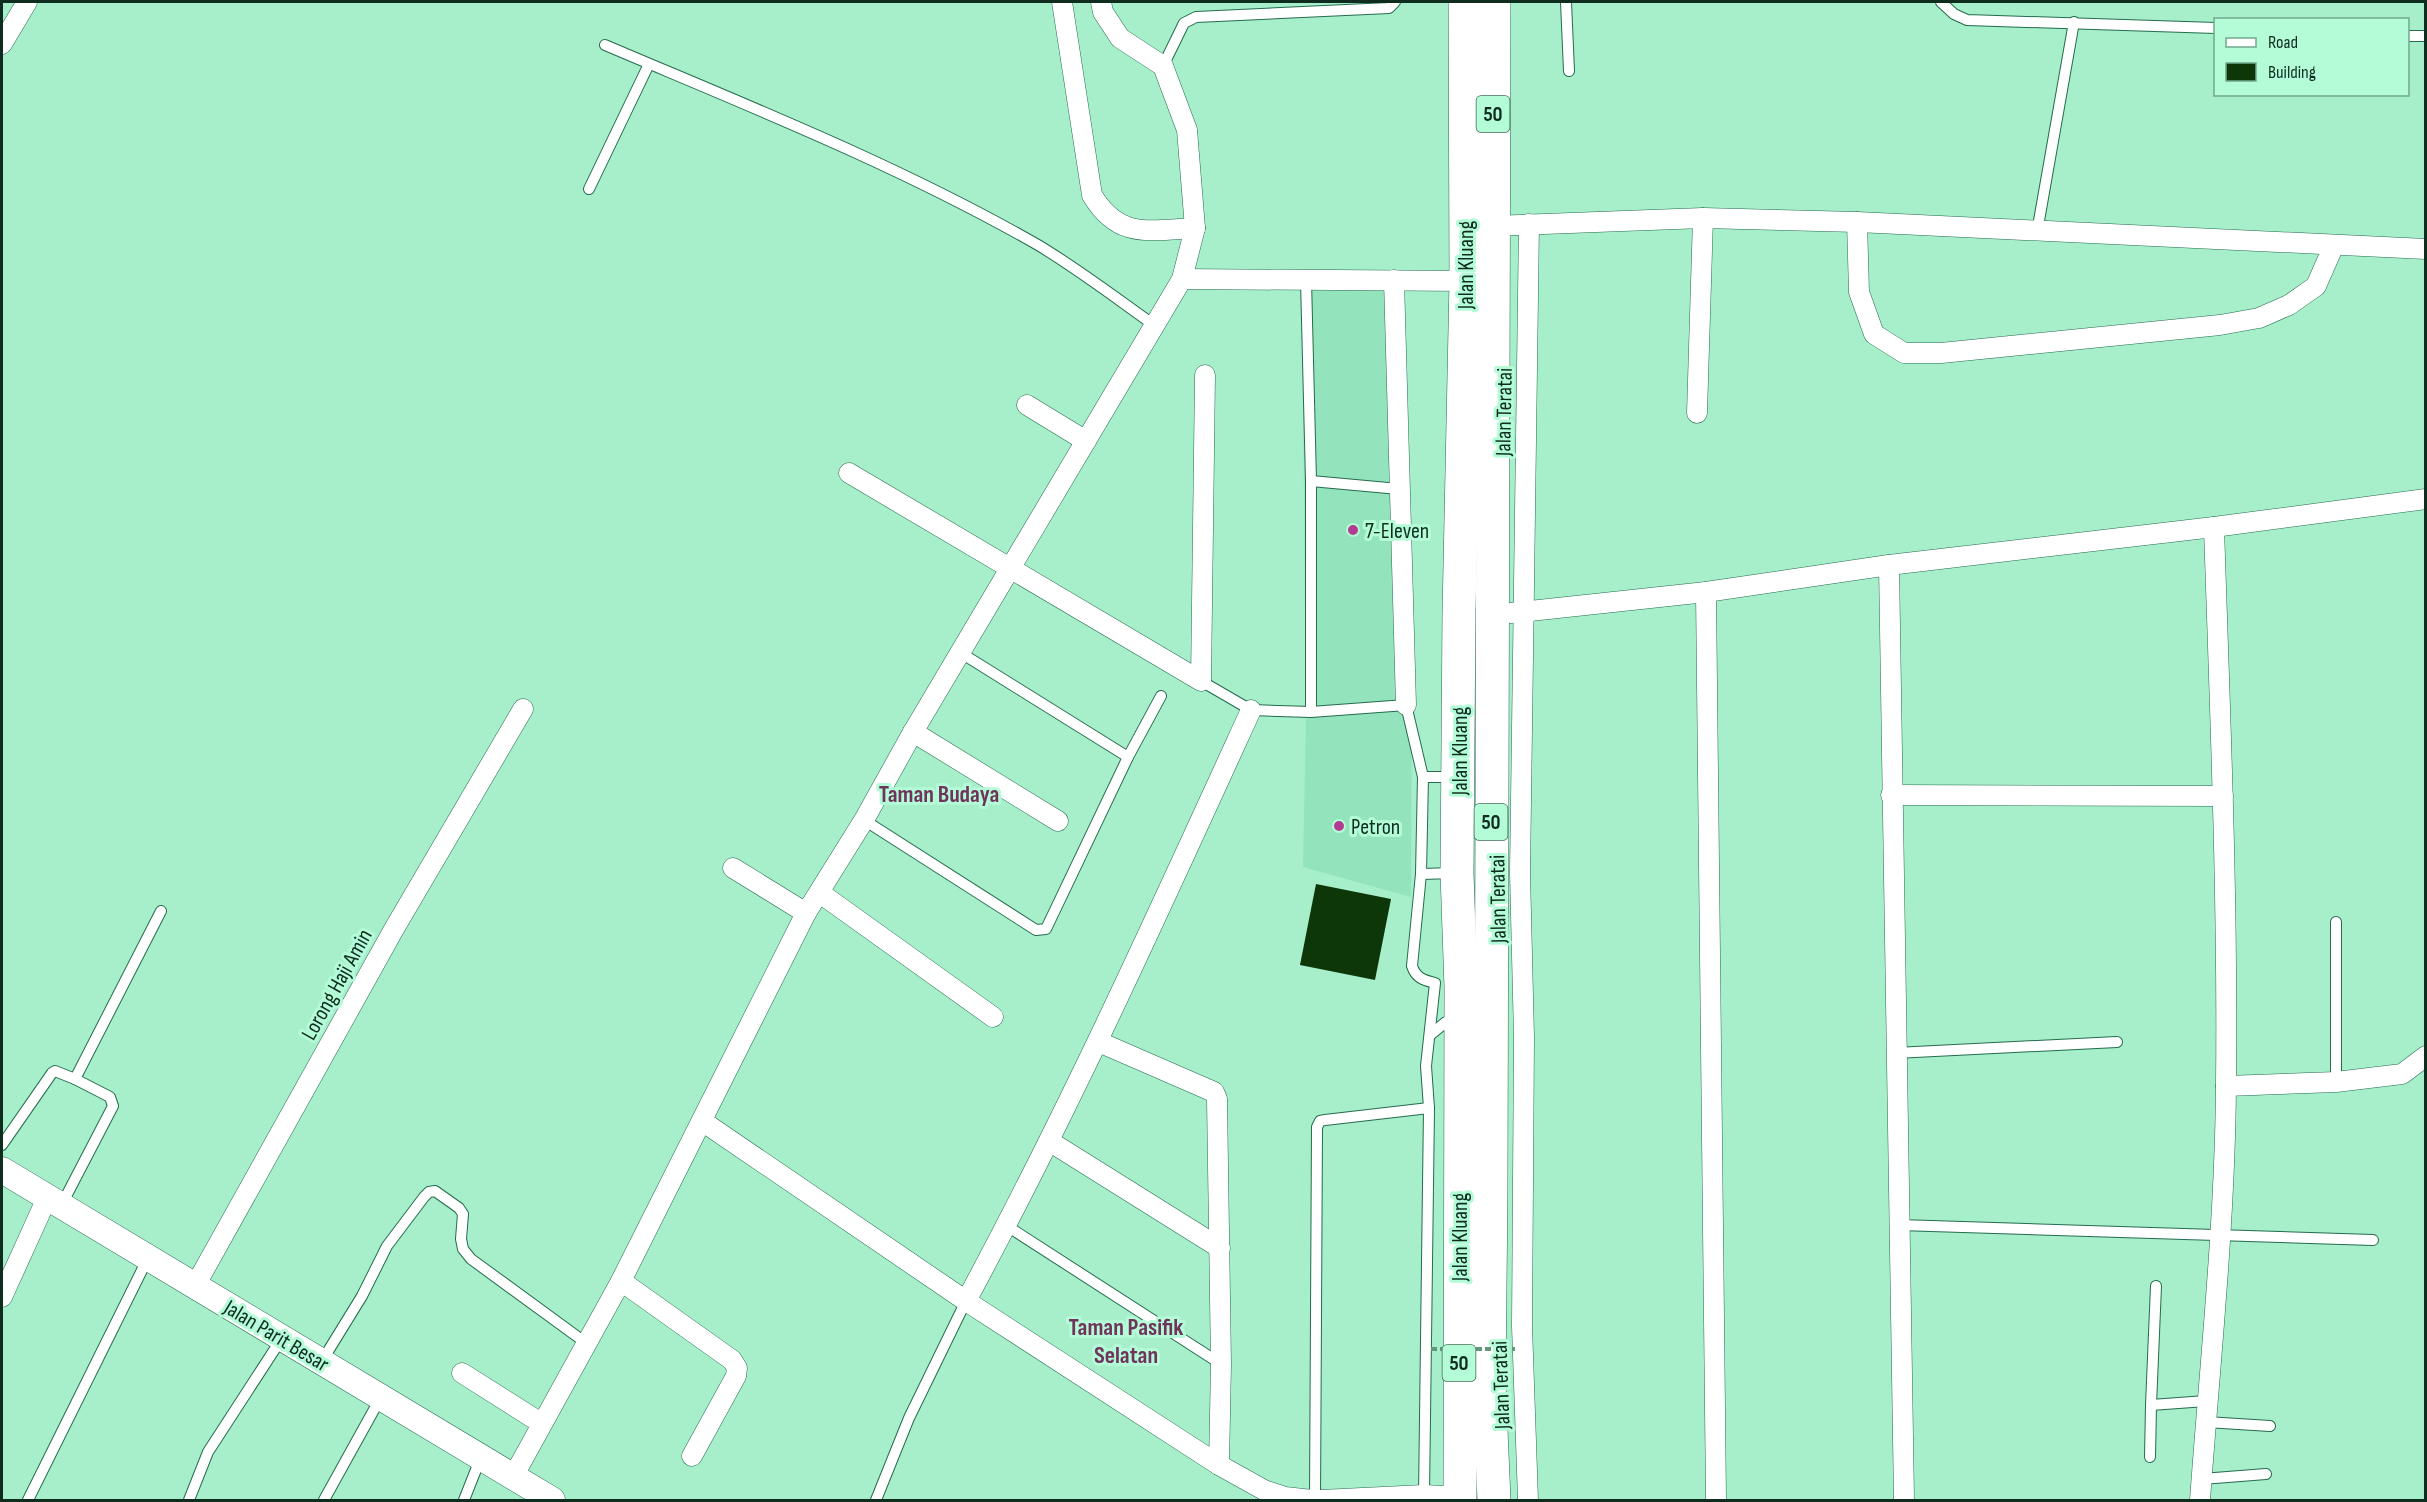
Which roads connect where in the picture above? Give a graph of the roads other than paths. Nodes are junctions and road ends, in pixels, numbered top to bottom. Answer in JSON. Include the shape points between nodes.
{"nodes":[{"id":1,"x":27,"y":2,"type":"edge"},
{"id":2,"x":1062,"y":2,"type":"edge"},
{"id":3,"x":1101,"y":2,"type":"edge"},
{"id":4,"x":1395,"y":2,"type":"edge"},
{"id":5,"x":1465,"y":2,"type":"edge"},
{"id":6,"x":1494,"y":2,"type":"edge"},
{"id":7,"x":1566,"y":2,"type":"edge"},
{"id":8,"x":1941,"y":2,"type":"edge"},
{"id":9,"x":2073,"y":22,"type":"junction"},
{"id":10,"x":2214,"y":28,"type":"edge"},
{"id":11,"x":2409,"y":36,"type":"edge"},
{"id":12,"x":2426,"y":36,"type":"edge"},
{"id":13,"x":2,"y":44,"type":"edge"},
{"id":14,"x":605,"y":45,"type":"dead end"},
{"id":15,"x":649,"y":64,"type":"junction"},
{"id":16,"x":1163,"y":66,"type":"junction"},
{"id":17,"x":1569,"y":71,"type":"dead end"},
{"id":18,"x":589,"y":189,"type":"dead end"},
{"id":19,"x":1703,"y":218,"type":"junction"},
{"id":20,"x":1857,"y":222,"type":"junction"},
{"id":21,"x":1529,"y":224,"type":"junction"},
{"id":22,"x":1493,"y":226,"type":"junction"},
{"id":23,"x":1195,"y":228,"type":"junction"},
{"id":24,"x":2037,"y":232,"type":"junction"},
{"id":25,"x":2334,"y":245,"type":"junction"},
{"id":26,"x":2426,"y":249,"type":"edge"},
{"id":27,"x":1182,"y":279,"type":"junction"},
{"id":28,"x":1306,"y":280,"type":"junction"},
{"id":29,"x":1394,"y":280,"type":"junction"},
{"id":30,"x":1466,"y":281,"type":"junction"},
{"id":31,"x":1154,"y":325,"type":"junction"},
{"id":32,"x":1205,"y":375,"type":"dead end"},
{"id":33,"x":1027,"y":405,"type":"dead end"},
{"id":34,"x":1697,"y":413,"type":"dead end"},
{"id":35,"x":1086,"y":441,"type":"junction"},
{"id":36,"x":849,"y":473,"type":"dead end"},
{"id":37,"x":1311,"y":481,"type":"junction"},
{"id":38,"x":1399,"y":489,"type":"junction"},
{"id":39,"x":2426,"y":499,"type":"edge"},
{"id":40,"x":2214,"y":527,"type":"junction"},
{"id":41,"x":1889,"y":565,"type":"junction"},
{"id":42,"x":1012,"y":570,"type":"junction"},
{"id":43,"x":1706,"y":592,"type":"junction"},
{"id":44,"x":1524,"y":612,"type":"junction"},
{"id":45,"x":1491,"y":614,"type":"junction"},
{"id":46,"x":961,"y":653,"type":"junction"},
{"id":47,"x":1201,"y":681,"type":"junction"},
{"id":48,"x":1161,"y":696,"type":"dead end"},
{"id":49,"x":1406,"y":705,"type":"junction"},
{"id":50,"x":523,"y":709,"type":"dead end"},
{"id":51,"x":1251,"y":710,"type":"junction"},
{"id":52,"x":1311,"y":712,"type":"junction"},
{"id":53,"x":913,"y":732,"type":"junction"},
{"id":54,"x":1128,"y":757,"type":"junction"},
{"id":55,"x":1423,"y":777,"type":"junction"},
{"id":56,"x":1459,"y":777,"type":"junction"},
{"id":57,"x":1891,"y":795,"type":"junction"},
{"id":58,"x":2223,"y":796,"type":"junction"},
{"id":59,"x":864,"y":820,"type":"junction"},
{"id":60,"x":1058,"y":821,"type":"dead end"},
{"id":61,"x":733,"y":868,"type":"dead end"},
{"id":62,"x":1457,"y":873,"type":"junction"},
{"id":63,"x":1421,"y":874,"type":"junction"},
{"id":64,"x":820,"y":893,"type":"junction"},
{"id":65,"x":161,"y":911,"type":"dead end"},
{"id":66,"x":806,"y":913,"type":"junction"},
{"id":67,"x":2336,"y":922,"type":"dead end"},
{"id":68,"x":1450,"y":992,"type":"junction"},
{"id":69,"x":993,"y":1017,"type":"dead end"},
{"id":70,"x":1430,"y":1035,"type":"junction"},
{"id":71,"x":1510,"y":1038,"type":"junction"},
{"id":72,"x":1099,"y":1042,"type":"junction"},
{"id":73,"x":2117,"y":1042,"type":"dead end"},
{"id":74,"x":1895,"y":1053,"type":"junction"},
{"id":75,"x":2426,"y":1056,"type":"edge"},
{"id":76,"x":75,"y":1079,"type":"junction"},
{"id":77,"x":2336,"y":1082,"type":"junction"},
{"id":78,"x":2226,"y":1086,"type":"junction"},
{"id":79,"x":1429,"y":1108,"type":"junction"},
{"id":80,"x":702,"y":1121,"type":"junction"},
{"id":81,"x":1049,"y":1141,"type":"junction"},
{"id":82,"x":2,"y":1145,"type":"edge"},
{"id":83,"x":2,"y":1170,"type":"edge"},
{"id":84,"x":47,"y":1208,"type":"junction"},
{"id":85,"x":1899,"y":1225,"type":"junction"},
{"id":86,"x":1006,"y":1226,"type":"junction"},
{"id":87,"x":2220,"y":1235,"type":"junction"},
{"id":88,"x":2373,"y":1240,"type":"dead end"},
{"id":89,"x":1220,"y":1248,"type":"junction"},
{"id":90,"x":144,"y":1266,"type":"junction"},
{"id":91,"x":621,"y":1281,"type":"junction"},
{"id":92,"x":195,"y":1286,"type":"junction"},
{"id":93,"x":2156,"y":1286,"type":"dead end"},
{"id":94,"x":2,"y":1297,"type":"edge"},
{"id":95,"x":966,"y":1301,"type":"junction"},
{"id":96,"x":586,"y":1343,"type":"junction"},
{"id":97,"x":276,"y":1347,"type":"junction"},
{"id":98,"x":322,"y":1361,"type":"junction"},
{"id":99,"x":1221,"y":1364,"type":"junction"},
{"id":100,"x":462,"y":1373,"type":"dead end"},
{"id":101,"x":381,"y":1397,"type":"junction"},
{"id":102,"x":2206,"y":1401,"type":"junction"},
{"id":103,"x":2151,"y":1405,"type":"junction"},
{"id":104,"x":2206,"y":1422,"type":"junction"},
{"id":105,"x":541,"y":1423,"type":"junction"},
{"id":106,"x":2270,"y":1426,"type":"dead end"},
{"id":107,"x":692,"y":1456,"type":"dead end"},
{"id":108,"x":2150,"y":1457,"type":"dead end"},
{"id":109,"x":479,"y":1463,"type":"junction"},
{"id":110,"x":1219,"y":1466,"type":"junction"},
{"id":111,"x":2266,"y":1474,"type":"dead end"},
{"id":112,"x":513,"y":1477,"type":"junction"},
{"id":113,"x":2202,"y":1479,"type":"junction"},
{"id":114,"x":1424,"y":1495,"type":"junction"},
{"id":115,"x":1460,"y":1499,"type":"edge"},
{"id":116,"x":28,"y":1500,"type":"edge"},
{"id":117,"x":189,"y":1500,"type":"edge"},
{"id":118,"x":324,"y":1500,"type":"edge"},
{"id":119,"x":464,"y":1500,"type":"edge"},
{"id":120,"x":552,"y":1500,"type":"edge"},
{"id":121,"x":876,"y":1500,"type":"edge"},
{"id":122,"x":1313,"y":1500,"type":"edge"},
{"id":123,"x":1321,"y":1500,"type":"edge"},
{"id":124,"x":1494,"y":1500,"type":"edge"},
{"id":125,"x":1528,"y":1500,"type":"edge"},
{"id":126,"x":1716,"y":1500,"type":"edge"},
{"id":127,"x":1904,"y":1500,"type":"edge"},
{"id":128,"x":2200,"y":1500,"type":"edge"}],
"edges":[{"from":1,"to":13,"type":"street"},
{"from":2,"to":23,"type":"street","via":[[1092,195],[1116,222],[1135,230]]},
{"from":3,"to":16,"type":"street","via":[[1120,38]]},
{"from":4,"to":16,"type":"lane","via":[[1389,8],[1196,17],[1184,23]]},
{"from":5,"to":30,"type":"highway","name":"Jalan Kluang","number":"50"},
{"from":6,"to":22,"type":"highway","name":"Jalan Kluang","number":"50"},
{"from":7,"to":17,"type":"lane"},
{"from":8,"to":9,"type":"lane","via":[[1967,20]]},
{"from":9,"to":10,"type":"lane"},
{"from":9,"to":24,"type":"lane"},
{"from":11,"to":12,"type":"lane"},
{"from":14,"to":15,"type":"lane"},
{"from":15,"to":18,"type":"lane"},
{"from":15,"to":31,"type":"lane","via":[[840,145],[964,206],[1040,247]]},
{"from":16,"to":23,"type":"street","via":[[1187,130]]},
{"from":19,"to":20,"type":"street"},
{"from":19,"to":21,"type":"street"},
{"from":19,"to":34,"type":"street"},
{"from":20,"to":24,"type":"street"},
{"from":20,"to":25,"type":"street","via":[[1859,292],[1874,334],[1904,353],[2023,345],[2259,318],[2289,305],[2316,286]]},
{"from":21,"to":22,"type":"street"},
{"from":21,"to":44,"type":"street","name":"Jalan Teratai"},
{"from":22,"to":45,"type":"highway","name":"Jalan Kluang","number":"50"},
{"from":23,"to":27,"type":"street"},
{"from":24,"to":25,"type":"street"},
{"from":25,"to":26,"type":"street"},
{"from":27,"to":28,"type":"street"},
{"from":27,"to":31,"type":"street"},
{"from":28,"to":29,"type":"street"},
{"from":28,"to":37,"type":"lane"},
{"from":29,"to":30,"type":"street"},
{"from":29,"to":38,"type":"street"},
{"from":30,"to":56,"type":"highway","name":"Jalan Kluang","number":"50"},
{"from":31,"to":35,"type":"street"},
{"from":32,"to":47,"type":"street"},
{"from":33,"to":35,"type":"street"},
{"from":35,"to":42,"type":"street"},
{"from":36,"to":42,"type":"street"},
{"from":37,"to":38,"type":"lane"},
{"from":37,"to":52,"type":"lane"},
{"from":38,"to":49,"type":"street"},
{"from":39,"to":40,"type":"street"},
{"from":40,"to":41,"type":"street"},
{"from":40,"to":58,"type":"street"},
{"from":41,"to":43,"type":"street"},
{"from":41,"to":57,"type":"street"},
{"from":42,"to":46,"type":"street"},
{"from":42,"to":47,"type":"street"},
{"from":43,"to":44,"type":"street"},
{"from":43,"to":126,"type":"street"},
{"from":44,"to":45,"type":"street"},
{"from":44,"to":71,"type":"street","name":"Jalan Teratai","via":[[1520,873]]},
{"from":45,"to":71,"type":"highway","name":"Jalan Kluang","number":"50"},
{"from":46,"to":53,"type":"street"},
{"from":46,"to":54,"type":"lane"},
{"from":47,"to":51,"type":"lane"},
{"from":48,"to":54,"type":"lane"},
{"from":49,"to":52,"type":"lane"},
{"from":49,"to":55,"type":"lane"},
{"from":50,"to":92,"type":"street","name":"Lorong Haji Amin","via":[[394,928]]},
{"from":51,"to":52,"type":"lane"},
{"from":51,"to":72,"type":"street"},
{"from":53,"to":59,"type":"street"},
{"from":53,"to":60,"type":"street"},
{"from":54,"to":59,"type":"lane","via":[[1042,931]]},
{"from":55,"to":56,"type":"lane"},
{"from":55,"to":63,"type":"lane"},
{"from":56,"to":62,"type":"highway","name":"Jalan Kluang","number":"50"},
{"from":57,"to":58,"type":"street"},
{"from":57,"to":74,"type":"street"},
{"from":58,"to":78,"type":"street"},
{"from":59,"to":64,"type":"street"},
{"from":61,"to":66,"type":"street"},
{"from":62,"to":63,"type":"lane"},
{"from":62,"to":68,"type":"highway","name":"Jalan Kluang","number":"50"},
{"from":63,"to":68,"type":"lane","via":[[1412,966],[1420,979]]},
{"from":64,"to":66,"type":"street"},
{"from":64,"to":69,"type":"street"},
{"from":65,"to":76,"type":"lane"},
{"from":66,"to":80,"type":"street"},
{"from":67,"to":77,"type":"lane"},
{"from":68,"to":70,"type":"lane"},
{"from":68,"to":70,"type":"lane","via":[[1446,1022]]},
{"from":68,"to":115,"type":"highway","name":"Jalan Kluang","number":"50"},
{"from":70,"to":79,"type":"lane","via":[[1426,1066]]},
{"from":71,"to":124,"type":"highway","name":"Jalan Kluang","number":"50","via":[[1491,1192],[1489,1383]]},
{"from":71,"to":125,"type":"street","name":"Jalan Teratai"},
{"from":72,"to":81,"type":"street"},
{"from":72,"to":89,"type":"street","via":[[1214,1092],[1218,1108]]},
{"from":73,"to":74,"type":"lane"},
{"from":74,"to":85,"type":"street"},
{"from":75,"to":77,"type":"street","via":[[2402,1074]]},
{"from":76,"to":82,"type":"lane","via":[[52,1073]]},
{"from":76,"to":84,"type":"lane","via":[[110,1096],[113,1106]]},
{"from":77,"to":78,"type":"street"},
{"from":78,"to":87,"type":"street"},
{"from":79,"to":114,"type":"lane"},
{"from":79,"to":122,"type":"lane","via":[[1325,1119],[1317,1127]]},
{"from":80,"to":91,"type":"street"},
{"from":80,"to":95,"type":"street"},
{"from":81,"to":86,"type":"street"},
{"from":81,"to":89,"type":"street"},
{"from":83,"to":84,"type":"street","name":"Jalan Parit Besar"},
{"from":84,"to":90,"type":"street","name":"Jalan Parit Besar"},
{"from":84,"to":94,"type":"street"},
{"from":85,"to":87,"type":"lane"},
{"from":85,"to":127,"type":"street"},
{"from":86,"to":95,"type":"street"},
{"from":86,"to":99,"type":"lane"},
{"from":87,"to":88,"type":"lane"},
{"from":87,"to":102,"type":"street"},
{"from":89,"to":99,"type":"street"},
{"from":90,"to":92,"type":"street","name":"Jalan Parit Besar"},
{"from":90,"to":116,"type":"lane"},
{"from":91,"to":96,"type":"street"},
{"from":91,"to":107,"type":"street","via":[[732,1360],[737,1368]]},
{"from":92,"to":97,"type":"street","name":"Jalan Parit Besar"},
{"from":93,"to":103,"type":"lane"},
{"from":95,"to":110,"type":"street"},
{"from":95,"to":121,"type":"lane","via":[[909,1418]]},
{"from":96,"to":98,"type":"lane","via":[[471,1259],[461,1239],[463,1214],[435,1191],[424,1197],[387,1246]]},
{"from":96,"to":105,"type":"street"},
{"from":97,"to":98,"type":"street","name":"Jalan Parit Besar"},
{"from":97,"to":117,"type":"lane","via":[[208,1452]]},
{"from":98,"to":101,"type":"street","name":"Jalan Parit Besar"},
{"from":99,"to":110,"type":"street"},
{"from":100,"to":105,"type":"street"},
{"from":101,"to":109,"type":"street","name":"Jalan Parit Besar"},
{"from":101,"to":118,"type":"lane"},
{"from":102,"to":103,"type":"lane"},
{"from":102,"to":104,"type":"street"},
{"from":103,"to":108,"type":"lane"},
{"from":104,"to":106,"type":"lane"},
{"from":104,"to":113,"type":"street"},
{"from":105,"to":112,"type":"street"},
{"from":109,"to":112,"type":"street","name":"Jalan Parit Besar"},
{"from":109,"to":119,"type":"lane"},
{"from":110,"to":122,"type":"street","via":[[1264,1490]]},
{"from":111,"to":113,"type":"lane"},
{"from":112,"to":120,"type":"street","name":"Jalan Parit Besar"},
{"from":113,"to":128,"type":"street"},
{"from":114,"to":115,"type":"street"},
{"from":114,"to":123,"type":"street"}]}
